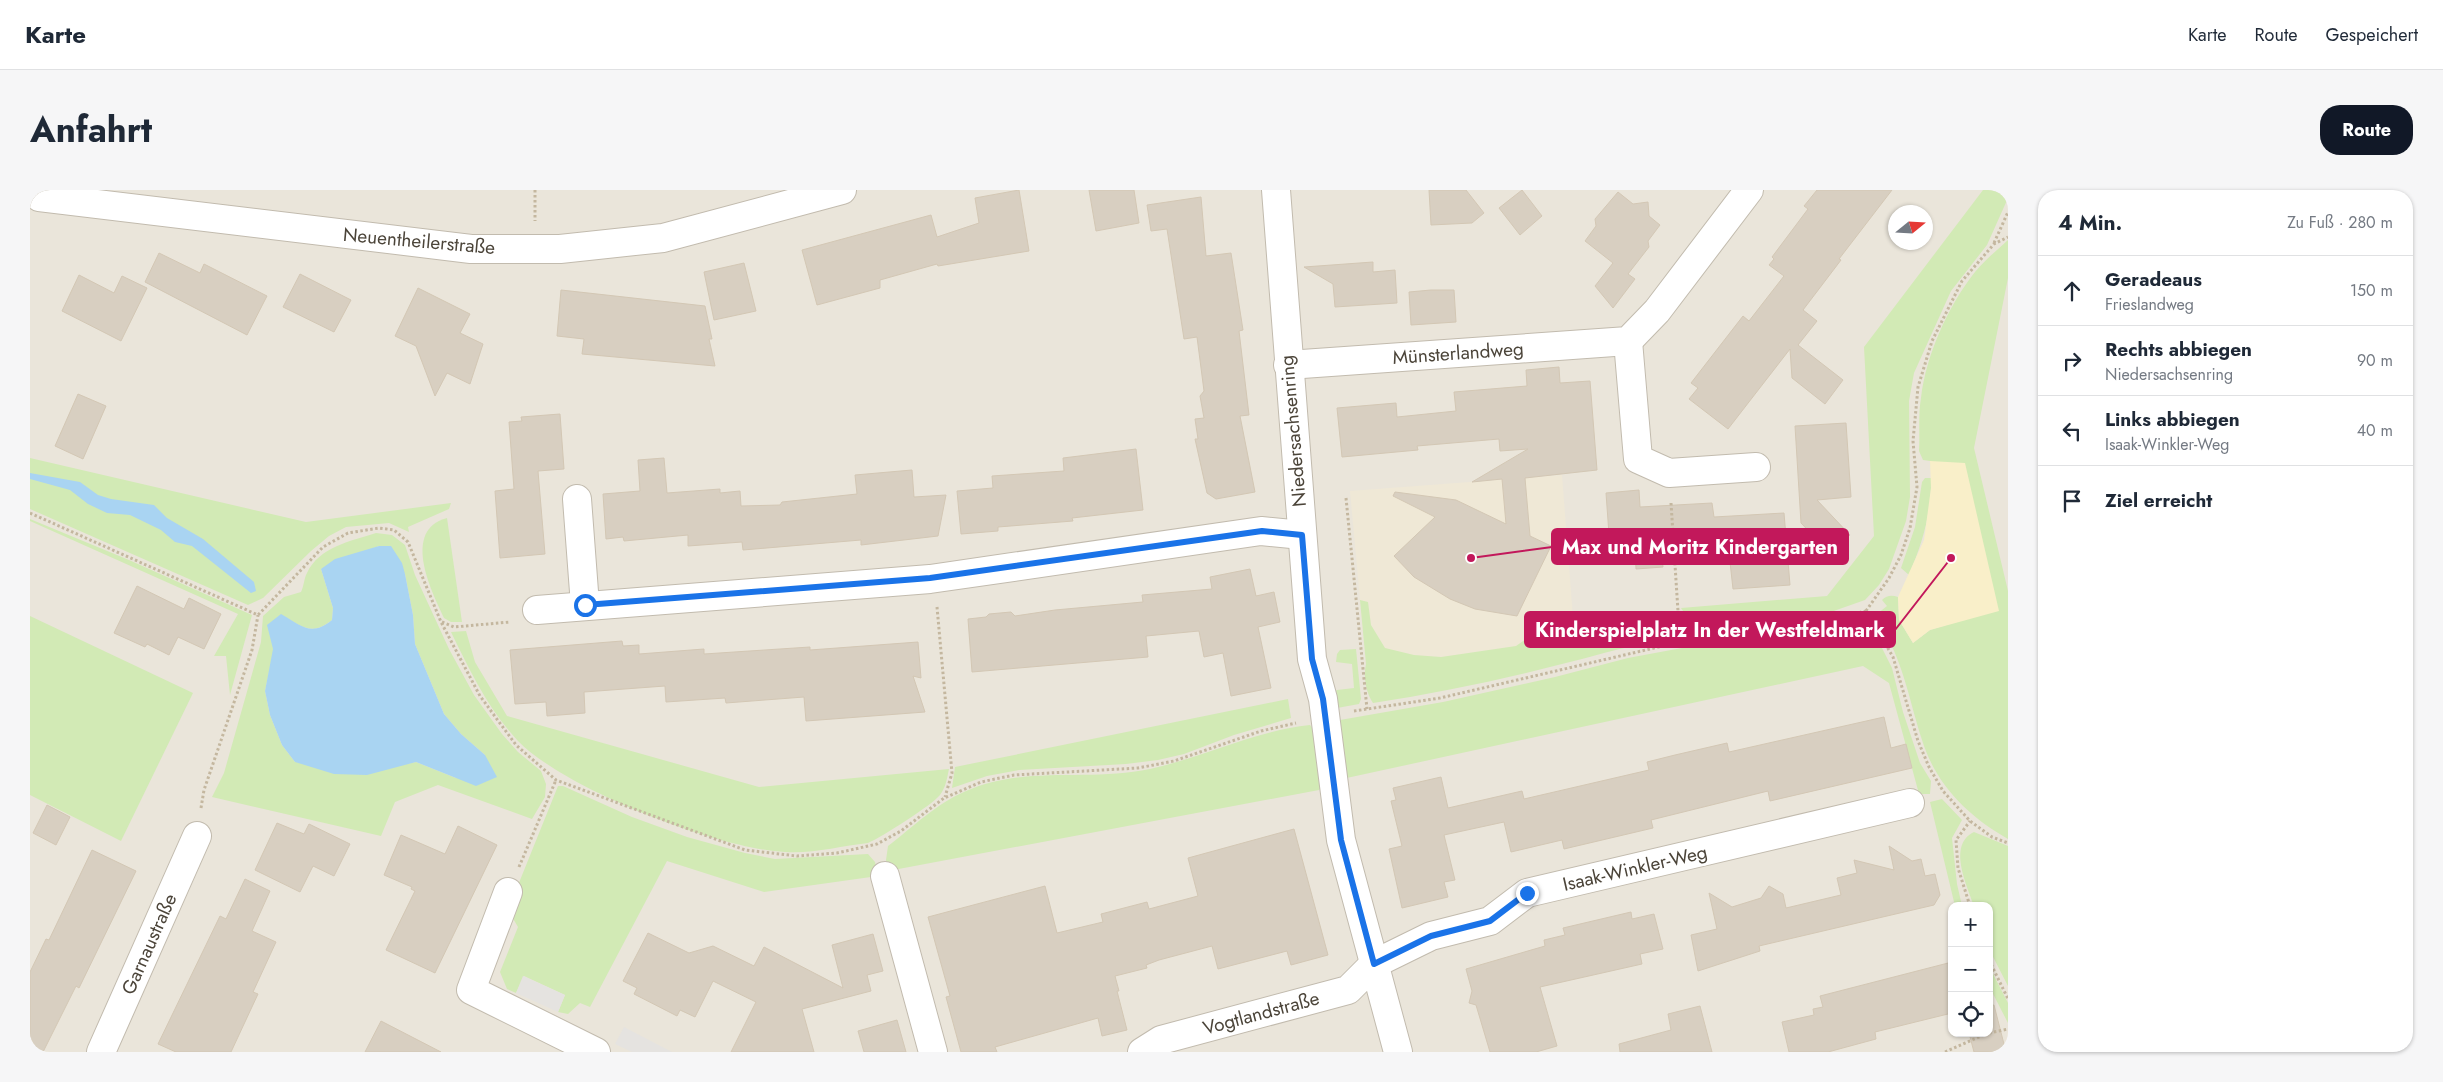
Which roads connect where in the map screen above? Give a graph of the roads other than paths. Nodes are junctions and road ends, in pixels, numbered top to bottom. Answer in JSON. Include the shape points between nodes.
{"nodes":[{"id":1,"x":842,"y":190,"type":"edge"},
{"id":2,"x":1276,"y":190,"type":"edge"},
{"id":3,"x":1749,"y":190,"type":"edge"},
{"id":4,"x":37,"y":200,"type":"edge"},
{"id":5,"x":1628,"y":341,"type":"junction"},
{"id":6,"x":1288,"y":365,"type":"junction"},
{"id":7,"x":1756,"y":467,"type":"dead end"},
{"id":8,"x":576,"y":499,"type":"dead end"},
{"id":9,"x":1302,"y":535,"type":"junction"},
{"id":10,"x":585,"y":605,"type":"junction"},
{"id":11,"x":537,"y":610,"type":"road end"},
{"id":12,"x":1910,"y":803,"type":"dead end"},
{"id":13,"x":197,"y":836,"type":"road end"},
{"id":14,"x":885,"y":876,"type":"dead end"},
{"id":15,"x":508,"y":892,"type":"road end"},
{"id":16,"x":1374,"y":964,"type":"junction"},
{"id":17,"x":101,"y":1052,"type":"edge"},
{"id":18,"x":596,"y":1052,"type":"edge"},
{"id":19,"x":933,"y":1052,"type":"edge"},
{"id":20,"x":1142,"y":1052,"type":"edge"},
{"id":21,"x":1398,"y":1052,"type":"edge"}],
"edges":[{"from":1,"to":4,"type":"street","name":"Neuentheilerstraße","via":[[663,238],[560,249],[471,249]]},
{"from":2,"to":6,"type":"street","name":"Niedersachsenring"},
{"from":3,"to":5,"type":"street","via":[[1657,311]]},
{"from":5,"to":6,"type":"street","name":"Münsterlandweg"},
{"from":5,"to":7,"type":"street","via":[[1638,459],[1668,473]]},
{"from":6,"to":9,"type":"street","name":"Niedersachsenring"},
{"from":8,"to":10,"type":"street"},
{"from":9,"to":10,"type":"street","via":[[1262,531],[930,578]]},
{"from":9,"to":16,"type":"street","name":"Niedersachsenring","via":[[1312,659],[1323,699],[1341,840]]},
{"from":10,"to":11,"type":"street"},
{"from":12,"to":16,"type":"street","name":"Isaak-Winkler-Weg","via":[[1527,893],[1490,921],[1431,936]]},
{"from":13,"to":17,"type":"street","name":"Garnaustraße"},
{"from":14,"to":19,"type":"street"},
{"from":15,"to":18,"type":"street","via":[[471,990]]},
{"from":16,"to":20,"type":"street","name":"Vogtlandstraße","via":[[1348,990],[1161,1040]]},
{"from":16,"to":21,"type":"street","name":"Niedersachsenring"}]}
